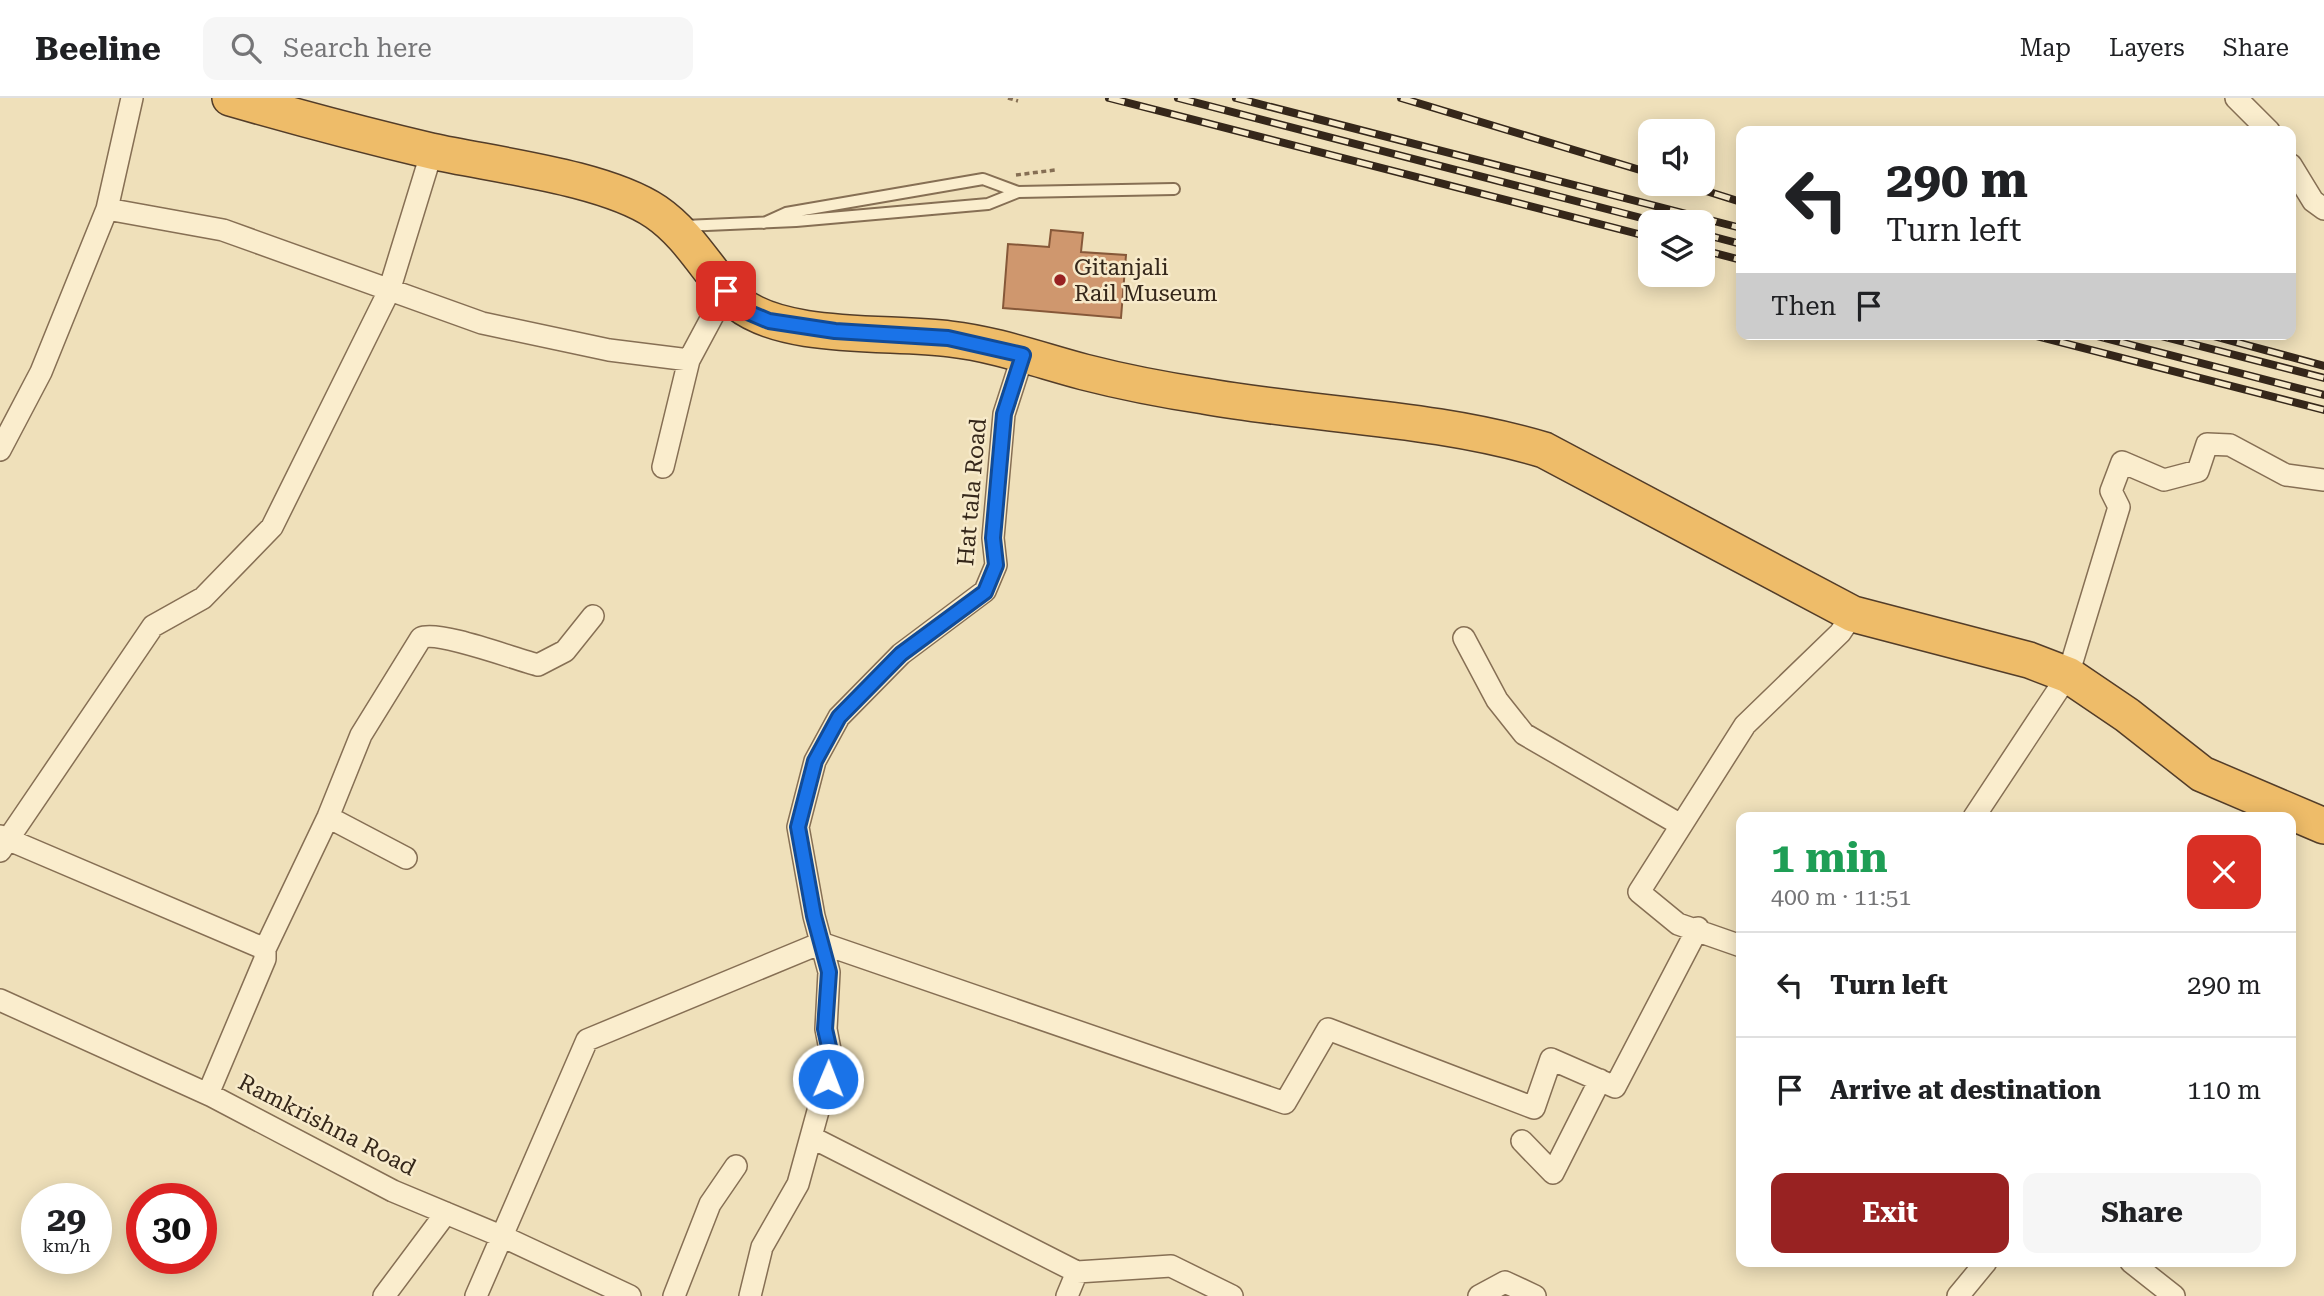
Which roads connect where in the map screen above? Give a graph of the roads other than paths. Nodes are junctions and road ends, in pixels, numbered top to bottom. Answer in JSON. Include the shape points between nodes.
{"nodes":[{"id":1,"x":132,"y":98,"type":"edge"},
{"id":2,"x":230,"y":98,"type":"edge"},
{"id":3,"x":2236,"y":98,"type":"edge"},
{"id":4,"x":2264,"y":126,"type":"edge"},
{"id":5,"x":432,"y":151,"type":"junction"},
{"id":6,"x":2296,"y":173,"type":"edge"},
{"id":7,"x":1174,"y":189,"type":"dead end"},
{"id":8,"x":1018,"y":192,"type":"junction"},
{"id":9,"x":107,"y":209,"type":"junction"},
{"id":10,"x":2324,"y":209,"type":"edge"},
{"id":11,"x":764,"y":223,"type":"junction"},
{"id":12,"x":675,"y":226,"type":"junction"},
{"id":13,"x":389,"y":290,"type":"junction"},
{"id":14,"x":726,"y":291,"type":"junction"},
{"id":15,"x":1023,"y":355,"type":"junction"},
{"id":16,"x":689,"y":360,"type":"junction"},
{"id":17,"x":0,"y":450,"type":"edge"},
{"id":18,"x":663,"y":467,"type":"dead end"},
{"id":19,"x":2324,"y":480,"type":"edge"},
{"id":20,"x":1853,"y":614,"type":"junction"},
{"id":21,"x":593,"y":616,"type":"dead end"},
{"id":22,"x":1464,"y":638,"type":"dead end"},
{"id":23,"x":2068,"y":675,"type":"junction"},
{"id":24,"x":2269,"y":811,"type":"edge"},
{"id":25,"x":1977,"y":812,"type":"edge"},
{"id":26,"x":328,"y":817,"type":"junction"},
{"id":27,"x":2296,"y":818,"type":"edge"},
{"id":28,"x":1679,"y":824,"type":"junction"},
{"id":29,"x":2324,"y":826,"type":"edge"},
{"id":30,"x":2,"y":842,"type":"edge"},
{"id":31,"x":405,"y":858,"type":"dead end"},
{"id":32,"x":1698,"y":929,"type":"junction"},
{"id":33,"x":821,"y":943,"type":"junction"},
{"id":34,"x":1736,"y":944,"type":"edge"},
{"id":35,"x":265,"y":949,"type":"junction"},
{"id":36,"x":0,"y":1000,"type":"edge"},
{"id":37,"x":1600,"y":1080,"type":"junction"},
{"id":38,"x":208,"y":1094,"type":"junction"},
{"id":39,"x":811,"y":1137,"type":"junction"},
{"id":40,"x":1522,"y":1141,"type":"dead end"},
{"id":41,"x":736,"y":1166,"type":"dead end"},
{"id":42,"x":446,"y":1213,"type":"junction"},
{"id":43,"x":504,"y":1237,"type":"junction"},
{"id":44,"x":1982,"y":1267,"type":"edge"},
{"id":45,"x":2137,"y":1267,"type":"edge"},
{"id":46,"x":1077,"y":1272,"type":"junction"},
{"id":47,"x":384,"y":1296,"type":"edge"},
{"id":48,"x":476,"y":1296,"type":"edge"},
{"id":49,"x":631,"y":1296,"type":"edge"},
{"id":50,"x":674,"y":1296,"type":"edge"},
{"id":51,"x":750,"y":1296,"type":"edge"},
{"id":52,"x":1067,"y":1296,"type":"edge"},
{"id":53,"x":1232,"y":1296,"type":"edge"},
{"id":54,"x":1479,"y":1296,"type":"edge"},
{"id":55,"x":1535,"y":1296,"type":"edge"},
{"id":56,"x":1958,"y":1296,"type":"edge"},
{"id":57,"x":2174,"y":1296,"type":"edge"}],
"edges":[{"from":1,"to":9,"type":"street"},
{"from":2,"to":5,"type":"highway"},
{"from":3,"to":4,"type":"street"},
{"from":5,"to":12,"type":"highway","via":[[597,188],[654,211]]},
{"from":5,"to":13,"type":"street"},
{"from":6,"to":10,"type":"street","via":[[2313,201]]},
{"from":7,"to":8,"type":"lane"},
{"from":8,"to":11,"type":"lane","via":[[988,204]]},
{"from":8,"to":11,"type":"lane","via":[[983,179],[786,213]]},
{"from":9,"to":13,"type":"street","via":[[223,230]]},
{"from":9,"to":17,"type":"street","via":[[41,373]]},
{"from":11,"to":12,"type":"lane"},
{"from":12,"to":14,"type":"highway"},
{"from":13,"to":16,"type":"street","via":[[482,323],[609,351]]},
{"from":13,"to":30,"type":"street","via":[[272,527],[203,598],[153,626]]},
{"from":14,"to":15,"type":"highway","via":[[750,313],[769,321],[835,331],[948,338]]},
{"from":14,"to":16,"type":"street"},
{"from":15,"to":20,"type":"highway","via":[[1205,397],[1362,415],[1545,450]]},
{"from":15,"to":33,"type":"street","name":"Hat tala Road","via":[[1004,414],[993,538],[996,565],[985,592],[901,654],[839,717],[815,761],[798,827]]},
{"from":16,"to":18,"type":"street"},
{"from":19,"to":23,"type":"street","via":[[2286,475],[2230,444],[2207,444],[2197,471],[2164,480],[2122,462],[2111,491],[2119,507]]},
{"from":20,"to":23,"type":"highway","via":[[2029,660]]},
{"from":20,"to":28,"type":"street","via":[[1745,724]]},
{"from":21,"to":26,"type":"street","via":[[565,651],[538,665],[457,640],[429,634],[421,638],[361,735]]},
{"from":22,"to":28,"type":"street","via":[[1497,700],[1524,734]]},
{"from":23,"to":24,"type":"highway","via":[[2202,774]]},
{"from":23,"to":25,"type":"street"},
{"from":26,"to":31,"type":"street"},
{"from":26,"to":35,"type":"street"},
{"from":27,"to":29,"type":"highway"},
{"from":28,"to":32,"type":"street","via":[[1639,892],[1678,924]]},
{"from":30,"to":35,"type":"street"},
{"from":32,"to":34,"type":"street"},
{"from":32,"to":37,"type":"street","via":[[1615,1087]]},
{"from":33,"to":37,"type":"street","via":[[1285,1103],[1328,1029],[1534,1108],[1551,1059]]},
{"from":33,"to":39,"type":"street","name":"Hat tala Road","via":[[829,972],[825,1029],[832,1060]]},
{"from":33,"to":43,"type":"street","via":[[587,1040]]},
{"from":35,"to":38,"type":"street","via":[[265,959]]},
{"from":36,"to":38,"type":"street","name":"Ramkrishna Road"},
{"from":37,"to":40,"type":"street","via":[[1553,1173]]},
{"from":38,"to":42,"type":"street","name":"Ramkrishna Road","via":[[393,1191]]},
{"from":39,"to":46,"type":"street"},
{"from":39,"to":51,"type":"street","name":"Hat tala Road","via":[[798,1184],[762,1247]]},
{"from":41,"to":50,"type":"street","via":[[710,1205]]},
{"from":42,"to":43,"type":"street","name":"Ramkrishna Road"},
{"from":42,"to":47,"type":"street"},
{"from":43,"to":48,"type":"street"},
{"from":43,"to":49,"type":"street","name":"Ramkrishna Road"},
{"from":44,"to":56,"type":"street"},
{"from":45,"to":57,"type":"street"},
{"from":46,"to":52,"type":"street"},
{"from":46,"to":53,"type":"street","via":[[1171,1266]]},
{"from":54,"to":55,"type":"street","via":[[1505,1282]]}]}
